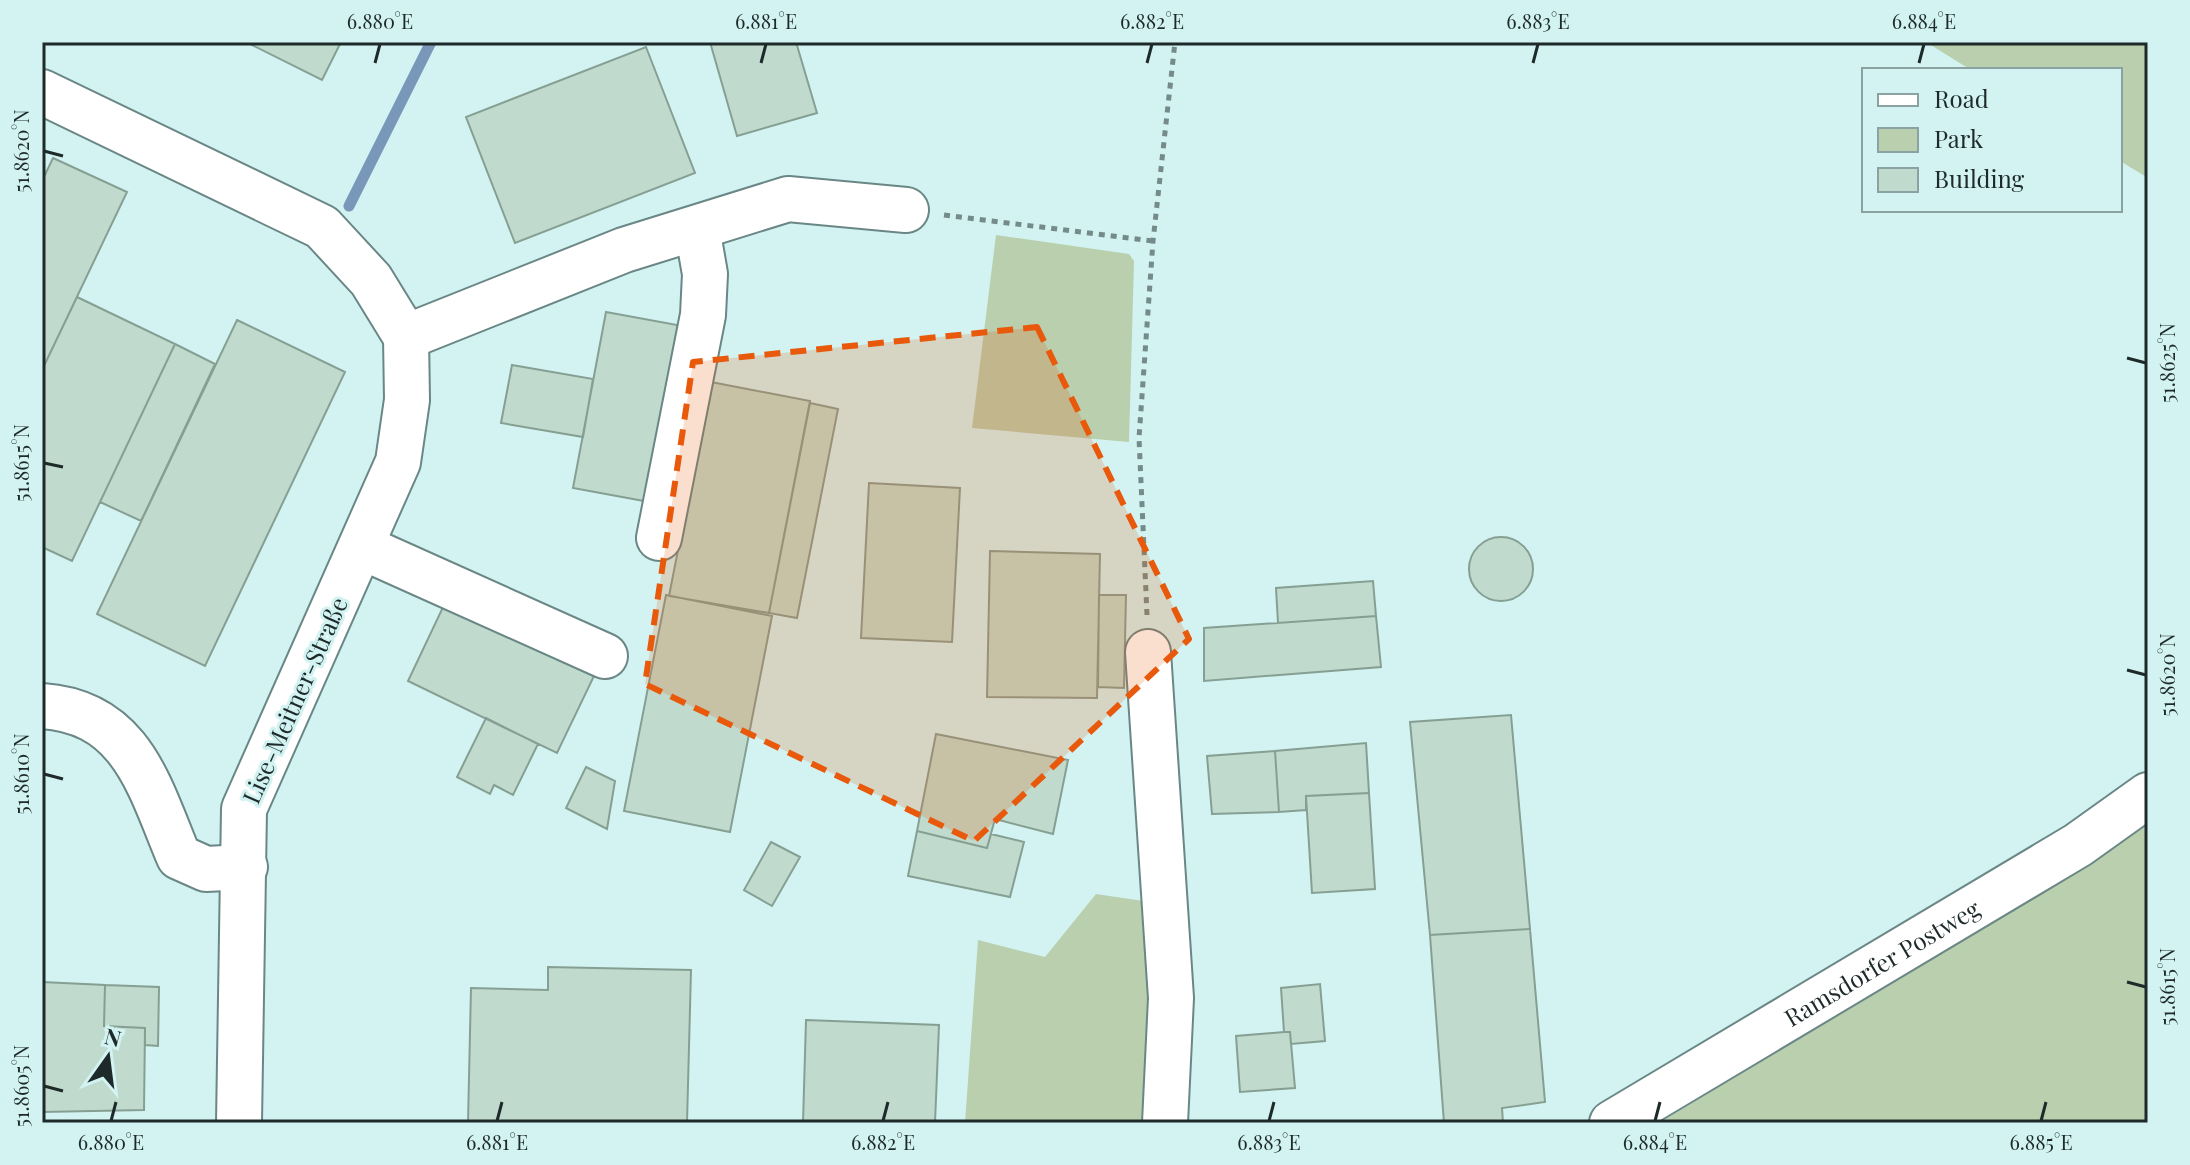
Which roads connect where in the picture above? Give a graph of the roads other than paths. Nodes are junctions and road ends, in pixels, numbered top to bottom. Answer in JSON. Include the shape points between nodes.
{"nodes":[{"id":1,"x":42,"y":92,"type":"edge"},
{"id":2,"x":906,"y":210,"type":"road end"},
{"id":3,"x":697,"y":228,"type":"junction"},
{"id":4,"x":406,"y":337,"type":"junction"},
{"id":5,"x":659,"y":538,"type":"dead end"},
{"id":6,"x":362,"y":547,"type":"junction"},
{"id":7,"x":1148,"y":652,"type":"road end"},
{"id":8,"x":605,"y":656,"type":"dead end"},
{"id":9,"x":42,"y":706,"type":"edge"},
{"id":10,"x":2148,"y":795,"type":"edge"},
{"id":11,"x":245,"y":867,"type":"junction"},
{"id":12,"x":239,"y":1123,"type":"edge"},
{"id":13,"x":1165,"y":1123,"type":"edge"},
{"id":14,"x":1612,"y":1123,"type":"edge"}],
"edges":[{"from":1,"to":4,"type":"street","via":[[322,227],[371,280]]},
{"from":2,"to":3,"type":"street","via":[[788,199]]},
{"from":3,"to":4,"type":"street","via":[[624,250]]},
{"from":3,"to":5,"type":"street","via":[[705,274],[703,315]]},
{"from":4,"to":6,"type":"street","name":"Lise-Meitner-Straße","via":[[407,400],[398,462]]},
{"from":6,"to":8,"type":"street"},
{"from":6,"to":11,"type":"street","name":"Lise-Meitner-Straße","via":[[244,809]]},
{"from":7,"to":13,"type":"street","via":[[1171,998]]},
{"from":9,"to":11,"type":"street","via":[[96,719],[127,744],[179,857],[206,869]]},
{"from":10,"to":14,"type":"street","name":"Ramsdorfer Postweg","via":[[2078,845]]},
{"from":11,"to":12,"type":"street","name":"Lise-Meitner-Straße"}]}
